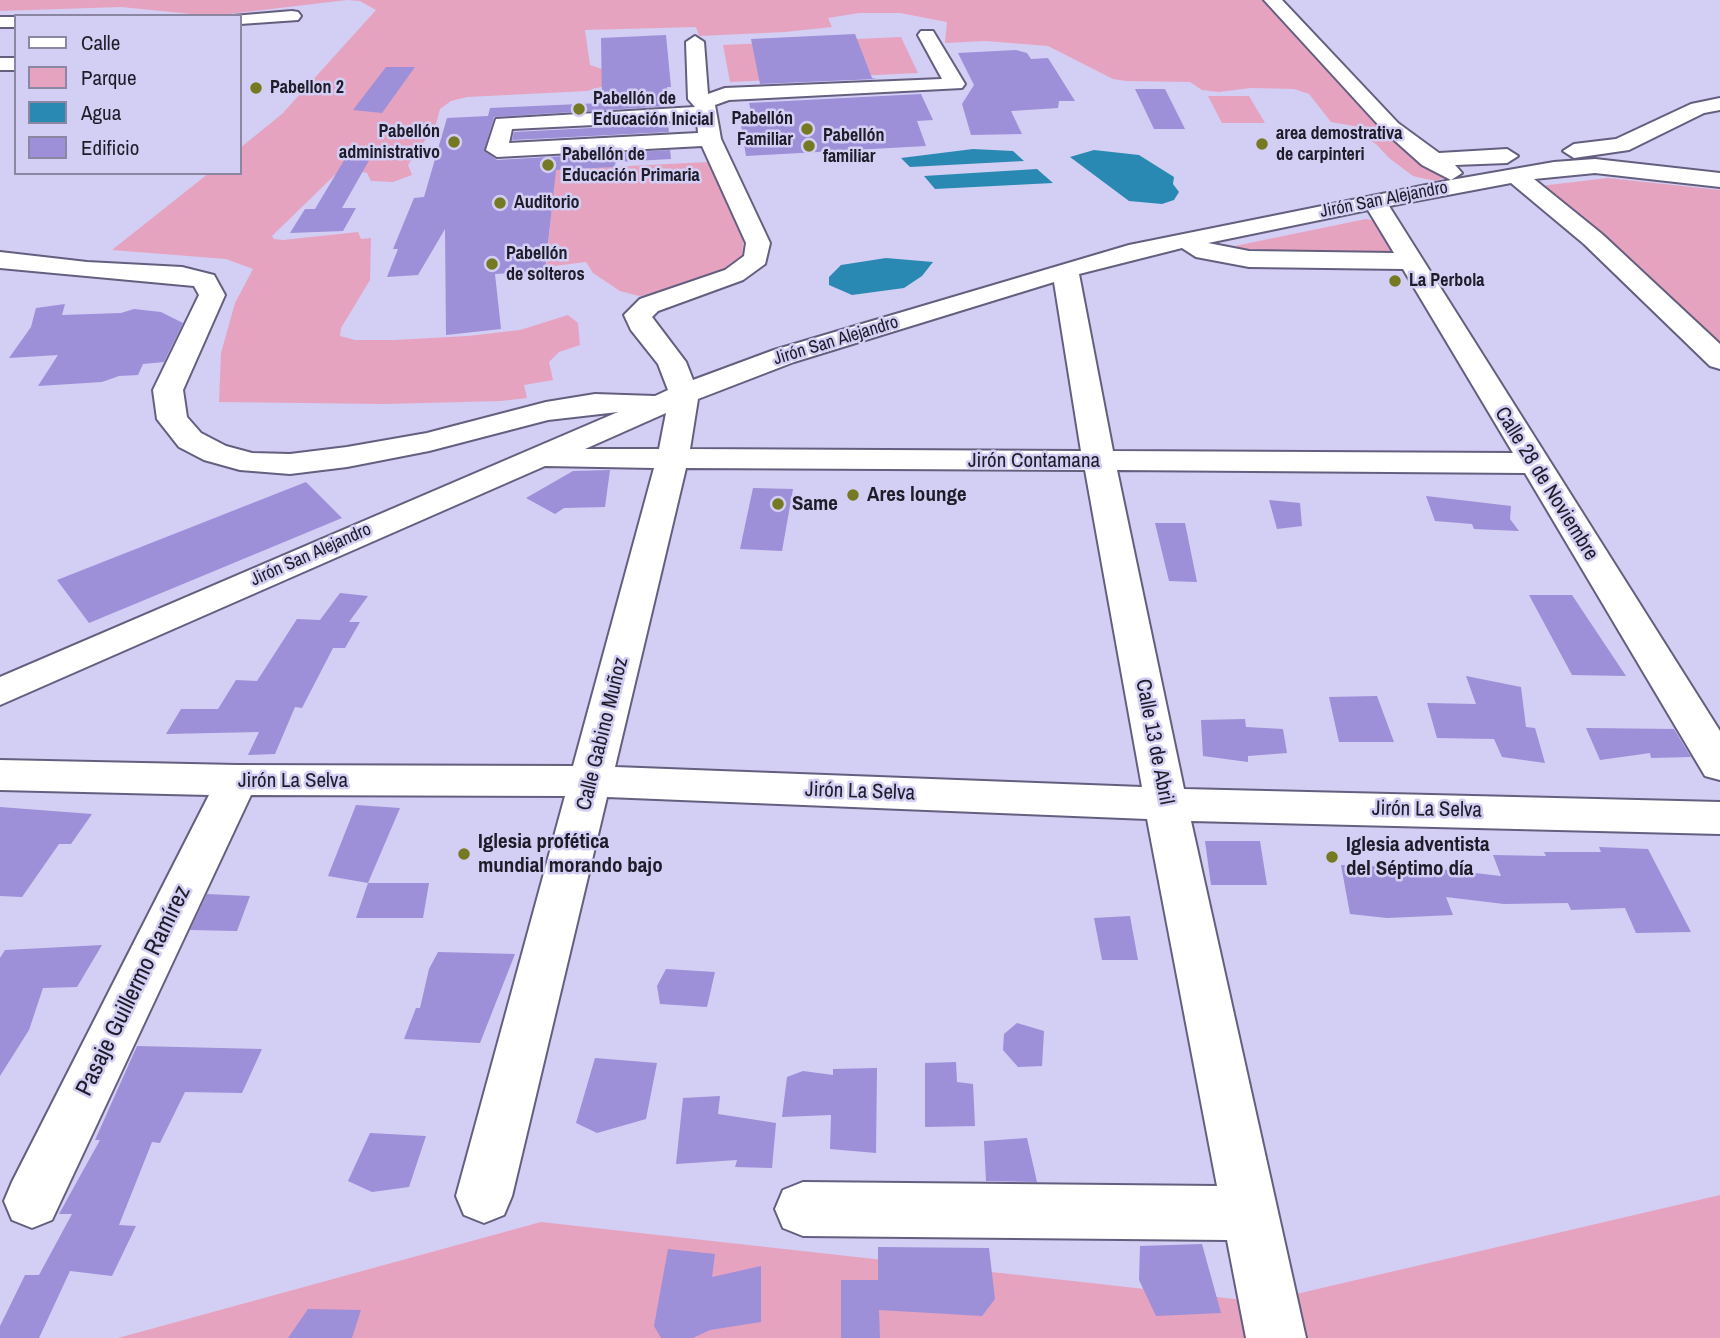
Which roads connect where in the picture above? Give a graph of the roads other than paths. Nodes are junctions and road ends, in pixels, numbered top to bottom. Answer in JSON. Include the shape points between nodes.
{"nodes":[{"id":1,"x":1273,"y":0,"type":"edge"},
{"id":2,"x":292,"y":16,"type":"dead end"},
{"id":3,"x":242,"y":19,"type":"edge"},
{"id":4,"x":927,"y":35,"type":"dead end"},
{"id":5,"x":695,"y":42,"type":"dead end"},
{"id":6,"x":1720,"y":104,"type":"edge"},
{"id":7,"x":704,"y":117,"type":"junction"},
{"id":8,"x":1430,"y":160,"type":"junction"},
{"id":9,"x":1515,"y":175,"type":"junction"},
{"id":10,"x":1720,"y":180,"type":"edge"},
{"id":11,"x":1467,"y":184,"type":"junction"},
{"id":12,"x":1375,"y":202,"type":"junction"},
{"id":13,"x":1187,"y":240,"type":"junction"},
{"id":14,"x":0,"y":260,"type":"edge"},
{"id":15,"x":1409,"y":261,"type":"junction"},
{"id":16,"x":1065,"y":270,"type":"junction"},
{"id":17,"x":1720,"y":360,"type":"edge"},
{"id":18,"x":676,"y":397,"type":"junction"},
{"id":19,"x":534,"y":458,"type":"junction"},
{"id":20,"x":673,"y":458,"type":"junction"},
{"id":21,"x":1098,"y":461,"type":"junction"},
{"id":22,"x":1533,"y":463,"type":"junction"},
{"id":23,"x":0,"y":692,"type":"edge"},
{"id":24,"x":1720,"y":765,"type":"edge"},
{"id":25,"x":0,"y":775,"type":"edge"},
{"id":26,"x":237,"y":780,"type":"junction"},
{"id":27,"x":591,"y":782,"type":"junction"},
{"id":28,"x":1166,"y":804,"type":"junction"},
{"id":29,"x":1720,"y":818,"type":"edge"},
{"id":30,"x":484,"y":1196,"type":"dead end"},
{"id":31,"x":32,"y":1202,"type":"dead end"},
{"id":32,"x":803,"y":1209,"type":"dead end"},
{"id":33,"x":1250,"y":1213,"type":"junction"},
{"id":34,"x":1276,"y":1338,"type":"edge"}],
"edges":[{"from":1,"to":8,"type":"street","via":[[1391,127]]},
{"from":2,"to":3,"type":"street"},
{"from":4,"to":7,"type":"street","via":[[955,84],[725,94],[712,100]]},
{"from":5,"to":7,"type":"street"},
{"from":6,"to":8,"type":"street","via":[[1698,108],[1606,149]]},
{"from":7,"to":7,"type":"street","via":[[497,150],[503,124]]},
{"from":7,"to":18,"type":"street","via":[[758,243],[756,259],[749,267],[649,305],[638,315],[672,362]]},
{"from":8,"to":11,"type":"street"},
{"from":9,"to":10,"type":"street","name":"Jirón San Alejandro","via":[[1594,166]]},
{"from":9,"to":11,"type":"street","name":"Jirón San Alejandro"},
{"from":9,"to":17,"type":"street","via":[[1593,239]]},
{"from":11,"to":12,"type":"street","name":"Jirón San Alejandro"},
{"from":12,"to":13,"type":"street","name":"Jirón San Alejandro"},
{"from":12,"to":15,"type":"street","name":"Calle 28 de Noviembre"},
{"from":13,"to":15,"type":"street","via":[[1205,253],[1249,259]]},
{"from":13,"to":16,"type":"street","name":"Jirón San Alejandro"},
{"from":14,"to":18,"type":"street","via":[[182,275],[205,281],[212,295],[169,390],[172,419],[190,440],[251,463],[347,457],[440,439],[545,411]]},
{"from":15,"to":22,"type":"street","name":"Calle 28 de Noviembre"},
{"from":16,"to":18,"type":"street","name":"Jirón San Alejandro","via":[[784,356]]},
{"from":16,"to":21,"type":"street","name":"Calle 13 de Abril"},
{"from":18,"to":19,"type":"street","name":"Jirón San Alejandro"},
{"from":18,"to":20,"type":"street","name":"Calle Gabino Muñoz"},
{"from":19,"to":20,"type":"street","name":"Jirón Contamana"},
{"from":19,"to":23,"type":"street","name":"Jirón San Alejandro"},
{"from":20,"to":21,"type":"street","name":"Jirón Contamana"},
{"from":20,"to":27,"type":"street","name":"Calle Gabino Muñoz"},
{"from":21,"to":22,"type":"street","name":"Jirón Contamana"},
{"from":21,"to":28,"type":"street","name":"Calle 13 de Abril"},
{"from":22,"to":24,"type":"street","name":"Calle 28 de Noviembre"},
{"from":25,"to":26,"type":"street","name":"Jirón La Selva"},
{"from":26,"to":27,"type":"street","name":"Jirón La Selva"},
{"from":26,"to":31,"type":"street","name":"Pasaje Guillermo Ramírez"},
{"from":27,"to":28,"type":"street","name":"Jirón La Selva"},
{"from":27,"to":30,"type":"street","name":"Calle Gabino Muñoz"},
{"from":28,"to":29,"type":"street","name":"Jirón La Selva"},
{"from":28,"to":33,"type":"street","name":"Calle 13 de Abril"},
{"from":32,"to":33,"type":"street"},
{"from":33,"to":34,"type":"street","name":"Calle 13 de Abril"}]}
